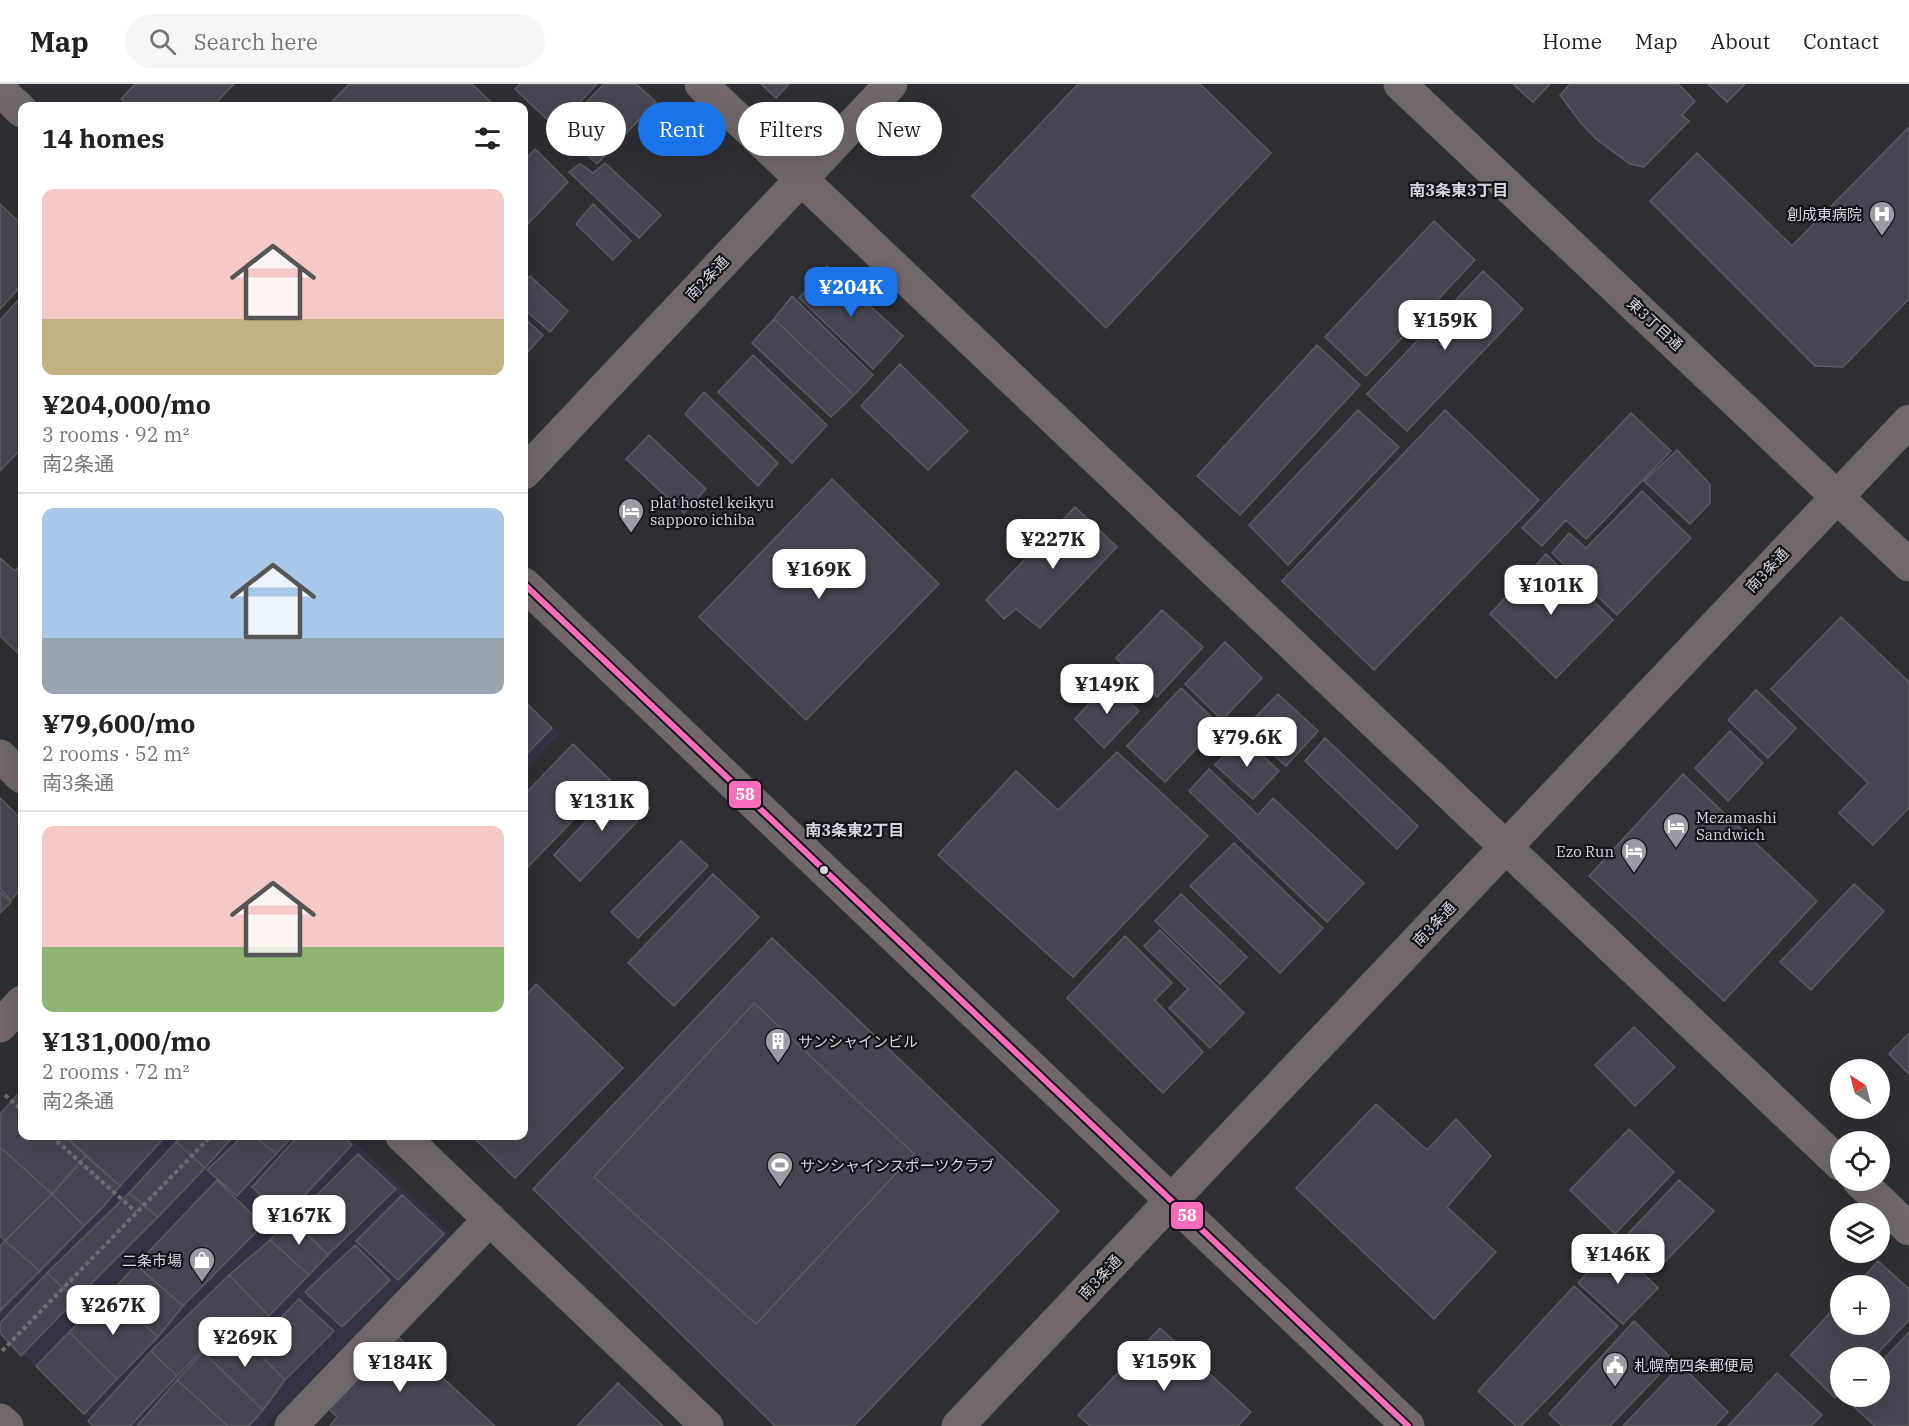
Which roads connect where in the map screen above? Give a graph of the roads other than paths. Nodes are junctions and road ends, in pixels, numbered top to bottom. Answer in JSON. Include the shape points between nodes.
{"nodes":[{"id":1,"x":702,"y":84,"type":"edge"},
{"id":2,"x":891,"y":84,"type":"edge"},
{"id":3,"x":1400,"y":84,"type":"edge"},
{"id":4,"x":0,"y":90,"type":"edge"},
{"id":5,"x":18,"y":107,"type":"edge"},
{"id":6,"x":801,"y":178,"type":"junction"},
{"id":7,"x":1909,"y":421,"type":"edge"},
{"id":8,"x":528,"y":469,"type":"edge"},
{"id":9,"x":1837,"y":496,"type":"junction"},
{"id":10,"x":1909,"y":565,"type":"edge"},
{"id":11,"x":528,"y":588,"type":"edge"},
{"id":12,"x":0,"y":756,"type":"edge"},
{"id":13,"x":18,"y":773,"type":"edge"},
{"id":14,"x":1507,"y":847,"type":"junction"},
{"id":15,"x":18,"y":1006,"type":"edge"},
{"id":16,"x":0,"y":1026,"type":"edge"},
{"id":17,"x":406,"y":1140,"type":"edge"},
{"id":18,"x":1830,"y":1154,"type":"edge"},
{"id":19,"x":1869,"y":1191,"type":"edge"},
{"id":20,"x":1171,"y":1202,"type":"junction"},
{"id":21,"x":490,"y":1219,"type":"junction"},
{"id":22,"x":1909,"y":1229,"type":"edge"},
{"id":23,"x":0,"y":1420,"type":"edge"},
{"id":24,"x":6,"y":1426,"type":"edge"},
{"id":25,"x":291,"y":1426,"type":"edge"},
{"id":26,"x":707,"y":1426,"type":"edge"},
{"id":27,"x":958,"y":1426,"type":"edge"},
{"id":28,"x":1408,"y":1426,"type":"edge"}],
"edges":[{"from":1,"to":6,"type":"street"},
{"from":2,"to":6,"type":"street","name":"南2条通"},
{"from":3,"to":9,"type":"street","name":"東3丁目通"},
{"from":4,"to":5,"type":"street"},
{"from":6,"to":8,"type":"street","name":"南2条通"},
{"from":6,"to":14,"type":"street"},
{"from":7,"to":9,"type":"street","name":"南3条通"},
{"from":9,"to":10,"type":"street","name":"東3丁目通"},
{"from":9,"to":14,"type":"street","name":"南3条通"},
{"from":11,"to":20,"type":"street"},
{"from":12,"to":13,"type":"street"},
{"from":14,"to":18,"type":"street"},
{"from":14,"to":20,"type":"street","name":"南3条通"},
{"from":15,"to":16,"type":"street"},
{"from":17,"to":21,"type":"street"},
{"from":19,"to":22,"type":"street"},
{"from":20,"to":27,"type":"street","name":"南3条通"},
{"from":20,"to":28,"type":"street"},
{"from":21,"to":25,"type":"street"},
{"from":21,"to":26,"type":"street"},
{"from":23,"to":24,"type":"main road"}]}
